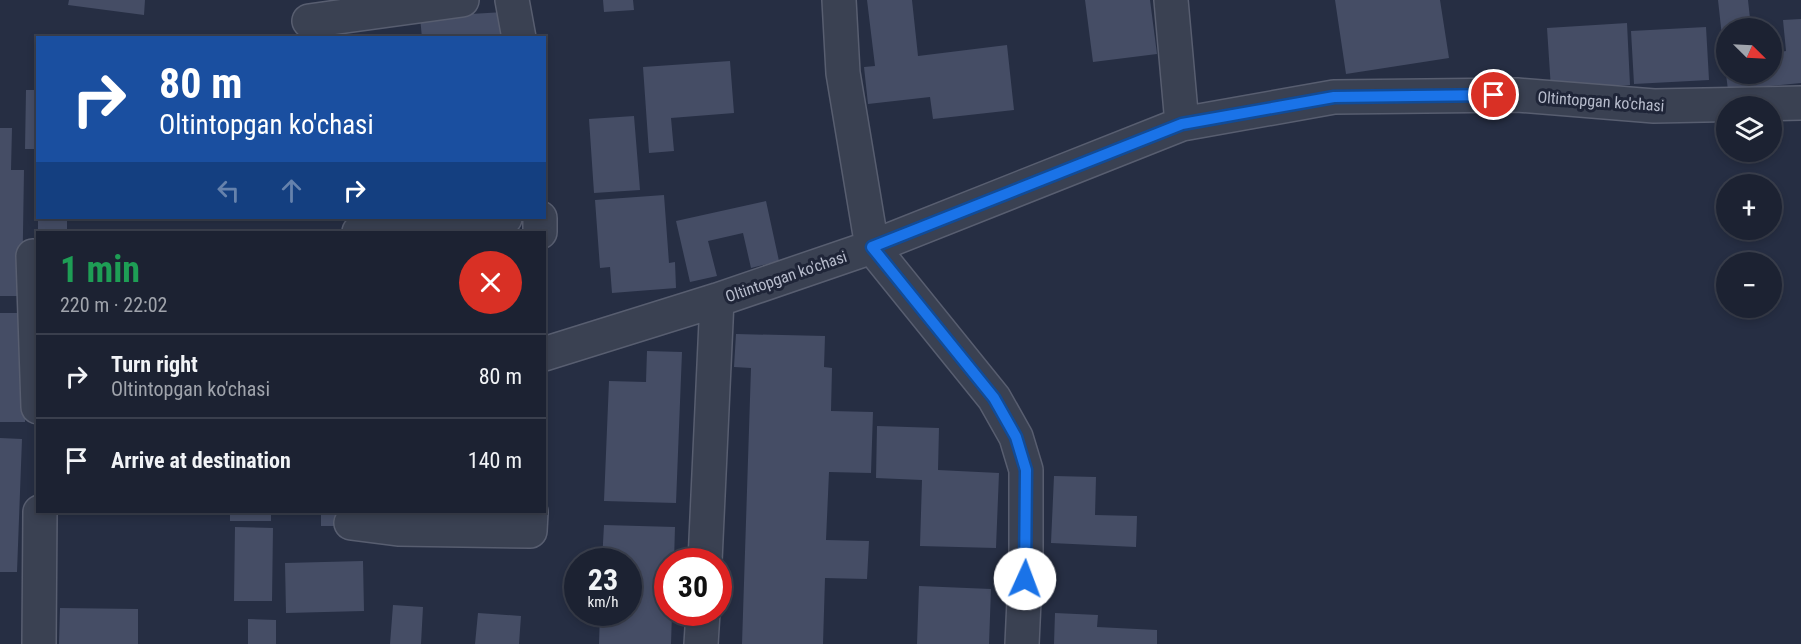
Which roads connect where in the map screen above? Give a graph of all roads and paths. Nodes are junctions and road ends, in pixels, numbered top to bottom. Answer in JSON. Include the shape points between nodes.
{"nodes":[{"id":1,"x":462,"y":0,"type":"edge"},
{"id":2,"x":512,"y":0,"type":"edge"},
{"id":3,"x":839,"y":0,"type":"edge"},
{"id":4,"x":1171,"y":0,"type":"edge"},
{"id":5,"x":309,"y":21,"type":"dead end"},
{"id":6,"x":519,"y":36,"type":"edge"},
{"id":7,"x":1801,"y":103,"type":"edge"},
{"id":8,"x":1182,"y":124,"type":"junction"},
{"id":9,"x":497,"y":219,"type":"edge"},
{"id":10,"x":395,"y":231,"type":"edge"},
{"id":11,"x":872,"y":247,"type":"junction"},
{"id":12,"x":33,"y":256,"type":"dead end"},
{"id":13,"x":717,"y":300,"type":"junction"},
{"id":14,"x":36,"y":347,"type":"edge"},
{"id":15,"x":546,"y":353,"type":"edge"},
{"id":16,"x":40,"y":513,"type":"edge"},
{"id":17,"x":530,"y":521,"type":"edge"},
{"id":18,"x":351,"y":522,"type":"dead end"},
{"id":19,"x":706,"y":548,"type":"edge"},
{"id":20,"x":702,"y":626,"type":"edge"},
{"id":21,"x":39,"y":644,"type":"edge"},
{"id":22,"x":701,"y":644,"type":"edge"},
{"id":23,"x":1022,"y":644,"type":"edge"}],
"edges":[{"from":1,"to":5,"type":"street"},
{"from":2,"to":6,"type":"street"},
{"from":3,"to":11,"type":"street","via":[[843,73]]},
{"from":4,"to":8,"type":"street"},
{"from":7,"to":8,"type":"street","name":"Oltintopgan ko'chasi","via":[[1654,106],[1517,94],[1334,97]]},
{"from":8,"to":11,"type":"street","name":"Oltintopgan ko'chasi"},
{"from":9,"to":10,"type":"street"},
{"from":11,"to":13,"type":"street","name":"Oltintopgan ko'chasi"},
{"from":11,"to":23,"type":"street","via":[[994,398],[1016,437],[1026,470]]},
{"from":12,"to":14,"type":"street"},
{"from":13,"to":15,"type":"street","name":"Oltintopgan ko'chasi"},
{"from":13,"to":19,"type":"street"},
{"from":16,"to":21,"type":"street"},
{"from":17,"to":18,"type":"street","via":[[398,529]]},
{"from":20,"to":22,"type":"street"}]}
